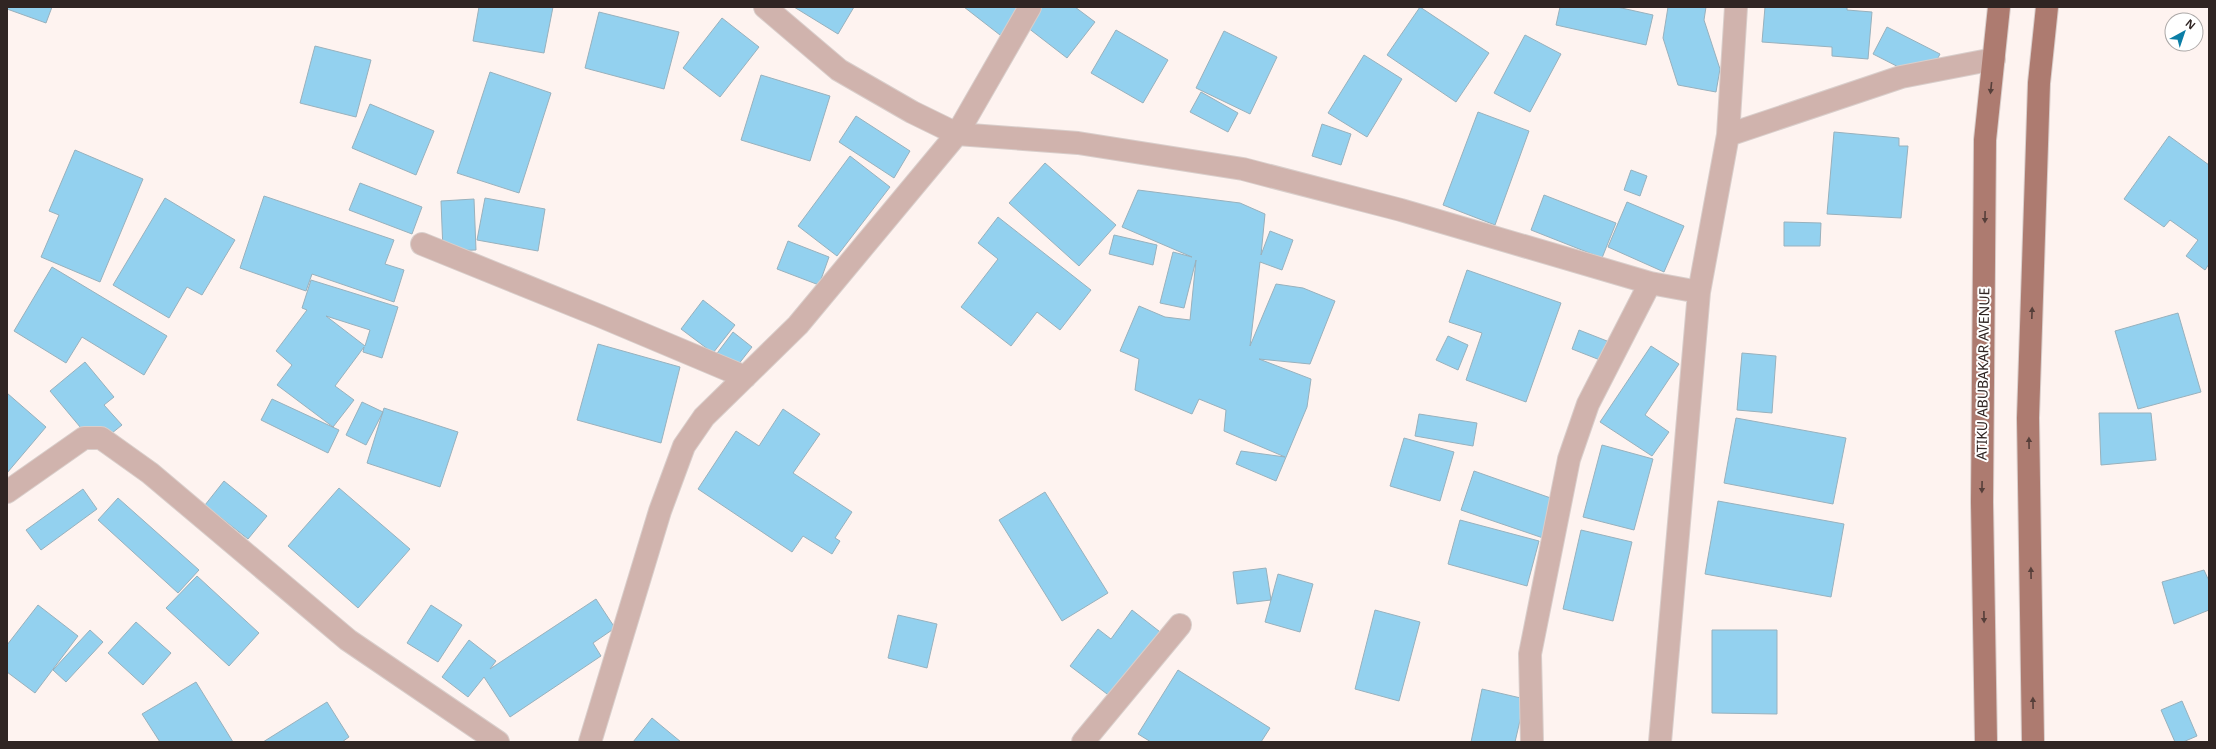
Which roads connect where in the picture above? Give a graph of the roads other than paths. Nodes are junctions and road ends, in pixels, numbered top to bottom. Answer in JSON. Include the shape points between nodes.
{"nodes":[{"id":1,"x":765,"y":7,"type":"edge"},
{"id":2,"x":1030,"y":7,"type":"edge"},
{"id":3,"x":1736,"y":7,"type":"edge"},
{"id":4,"x":1999,"y":7,"type":"edge"},
{"id":5,"x":2047,"y":7,"type":"edge"},
{"id":6,"x":1994,"y":59,"type":"junction"},
{"id":7,"x":957,"y":134,"type":"junction"},
{"id":8,"x":1728,"y":135,"type":"junction"},
{"id":9,"x":422,"y":244,"type":"dead end"},
{"id":10,"x":1650,"y":283,"type":"junction"},
{"id":11,"x":1699,"y":292,"type":"junction"},
{"id":12,"x":745,"y":377,"type":"junction"},
{"id":13,"x":7,"y":492,"type":"edge"},
{"id":14,"x":1180,"y":625,"type":"dead end"},
{"id":15,"x":498,"y":742,"type":"edge"},
{"id":16,"x":590,"y":742,"type":"edge"},
{"id":17,"x":1083,"y":742,"type":"edge"},
{"id":18,"x":1532,"y":742,"type":"edge"},
{"id":19,"x":1660,"y":742,"type":"edge"},
{"id":20,"x":1986,"y":742,"type":"edge"},
{"id":21,"x":2033,"y":742,"type":"edge"}],
"edges":[{"from":1,"to":7,"type":"street","via":[[839,70],[912,112]]},
{"from":2,"to":7,"type":"street"},
{"from":3,"to":8,"type":"street"},
{"from":4,"to":6,"type":"main road","name":"ATIKU ABUBAKAR AVENUE"},
{"from":21,"to":5,"type":"main road","one_way":true,"via":[[2028,418],[2039,82]]},
{"from":6,"to":8,"type":"street","via":[[1901,77]]},
{"from":6,"to":20,"type":"main road","name":"ATIKU ABUBAKAR AVENUE","one_way":true,"via":[[1985,140],[1982,502]]},
{"from":7,"to":10,"type":"street","via":[[1078,143],[1243,169],[1400,210]]},
{"from":7,"to":12,"type":"street","via":[[798,325]]},
{"from":8,"to":11,"type":"street"},
{"from":9,"to":12,"type":"street"},
{"from":10,"to":11,"type":"street"},
{"from":10,"to":18,"type":"street","via":[[1588,404],[1569,460],[1530,654]]},
{"from":11,"to":19,"type":"street"},
{"from":12,"to":16,"type":"street","via":[[704,416],[684,446],[660,511]]},
{"from":13,"to":15,"type":"street","via":[[84,438],[101,438],[150,473],[348,640]]},
{"from":14,"to":17,"type":"street"}]}
